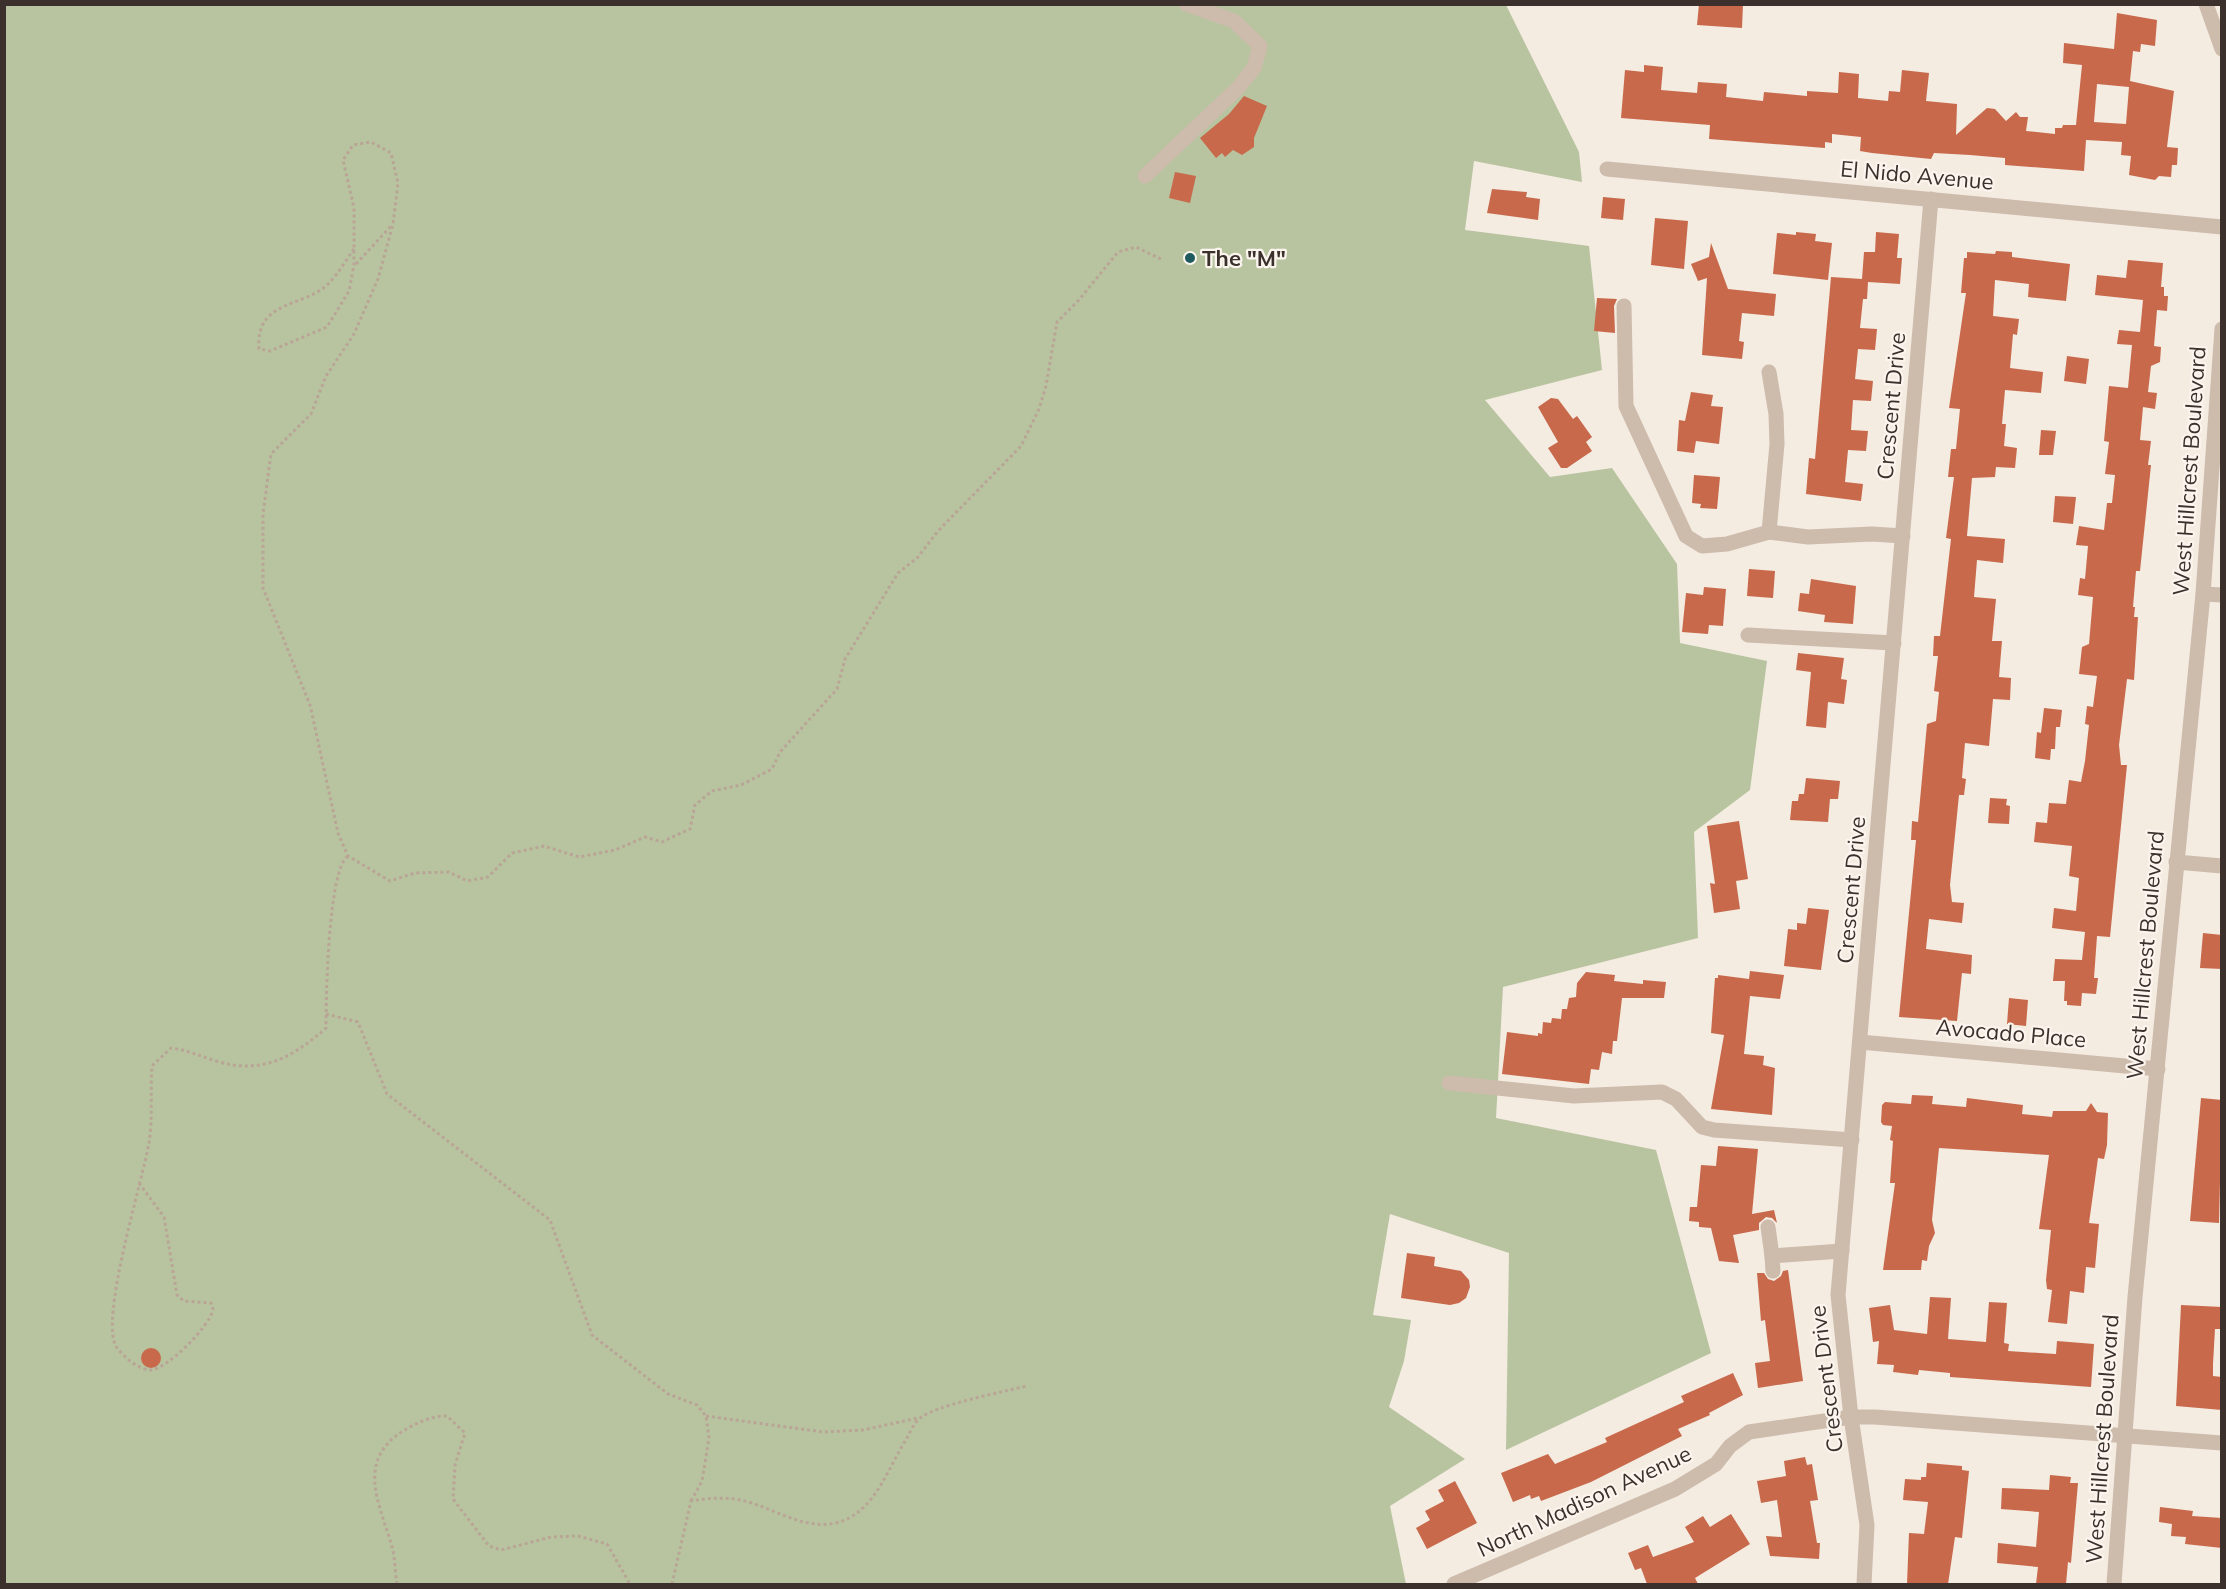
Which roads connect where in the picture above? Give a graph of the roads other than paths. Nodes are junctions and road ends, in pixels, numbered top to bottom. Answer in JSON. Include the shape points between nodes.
{"nodes":[{"id":1,"x":1186,"y":4,"type":"edge"},
{"id":2,"x":2206,"y":4,"type":"edge"},
{"id":3,"x":2222,"y":48,"type":"edge"},
{"id":4,"x":1607,"y":169,"type":"dead end"},
{"id":5,"x":1145,"y":176,"type":"dead end"},
{"id":6,"x":1931,"y":199,"type":"junction"},
{"id":7,"x":2222,"y":227,"type":"edge"},
{"id":8,"x":1624,"y":306,"type":"dead end"},
{"id":9,"x":2222,"y":329,"type":"edge"},
{"id":10,"x":1769,"y":372,"type":"dead end"},
{"id":11,"x":1769,"y":531,"type":"junction"},
{"id":12,"x":1903,"y":536,"type":"junction"},
{"id":13,"x":2203,"y":594,"type":"junction"},
{"id":14,"x":2222,"y":595,"type":"edge"},
{"id":15,"x":1748,"y":634,"type":"dead end"},
{"id":16,"x":1894,"y":644,"type":"junction"},
{"id":17,"x":2176,"y":862,"type":"junction"},
{"id":18,"x":2222,"y":866,"type":"edge"},
{"id":19,"x":1860,"y":1042,"type":"junction"},
{"id":20,"x":2158,"y":1069,"type":"junction"},
{"id":21,"x":1449,"y":1083,"type":"dead end"},
{"id":22,"x":1852,"y":1140,"type":"junction"},
{"id":23,"x":1768,"y":1227,"type":"dead end"},
{"id":24,"x":1842,"y":1251,"type":"junction"},
{"id":25,"x":1772,"y":1256,"type":"junction"},
{"id":26,"x":1773,"y":1272,"type":"dead end"},
{"id":27,"x":1851,"y":1417,"type":"junction"},
{"id":28,"x":2127,"y":1435,"type":"junction"},
{"id":29,"x":2222,"y":1443,"type":"edge"},
{"id":30,"x":1454,"y":1584,"type":"edge"},
{"id":31,"x":1864,"y":1584,"type":"edge"},
{"id":32,"x":2114,"y":1584,"type":"edge"}],
"edges":[{"from":1,"to":5,"type":"street","via":[[1234,21],[1260,46],[1254,68],[1238,88]]},
{"from":2,"to":3,"type":"street"},
{"from":4,"to":6,"type":"street","name":"El Nido Avenue"},
{"from":6,"to":7,"type":"street","name":"El Nido Avenue"},
{"from":6,"to":12,"type":"street","name":"Crescent Drive"},
{"from":8,"to":11,"type":"street","via":[[1626,406],[1686,536],[1702,546],[1727,544]]},
{"from":9,"to":13,"type":"street","name":"West Hillcrest Boulevard"},
{"from":10,"to":11,"type":"street","via":[[1777,444]]},
{"from":11,"to":12,"type":"street","via":[[1808,537]]},
{"from":12,"to":16,"type":"street","name":"Crescent Drive"},
{"from":13,"to":14,"type":"street"},
{"from":13,"to":17,"type":"street","name":"West Hillcrest Boulevard"},
{"from":15,"to":16,"type":"street"},
{"from":16,"to":19,"type":"street","name":"Crescent Drive"},
{"from":17,"to":18,"type":"street"},
{"from":17,"to":20,"type":"street","name":"West Hillcrest Boulevard"},
{"from":19,"to":20,"type":"street","name":"Avocado Place"},
{"from":19,"to":22,"type":"street","name":"Crescent Drive"},
{"from":20,"to":28,"type":"street","name":"West Hillcrest Boulevard","via":[[2135,1297]]},
{"from":21,"to":22,"type":"street","via":[[1574,1096],[1662,1092],[1676,1099],[1702,1127]]},
{"from":22,"to":24,"type":"street","name":"Crescent Drive"},
{"from":23,"to":25,"type":"street"},
{"from":24,"to":25,"type":"street"},
{"from":24,"to":27,"type":"street","name":"Crescent Drive","via":[[1838,1295]]},
{"from":25,"to":26,"type":"street"},
{"from":27,"to":28,"type":"street","name":"North Madison Avenue"},
{"from":27,"to":30,"type":"street","name":"North Madison Avenue","via":[[1749,1432],[1730,1446],[1716,1464],[1675,1489]]},
{"from":27,"to":31,"type":"street","name":"Crescent Drive","via":[[1867,1525]]},
{"from":28,"to":29,"type":"street","name":"North Madison Avenue"},
{"from":28,"to":32,"type":"street","name":"West Hillcrest Boulevard"}]}
